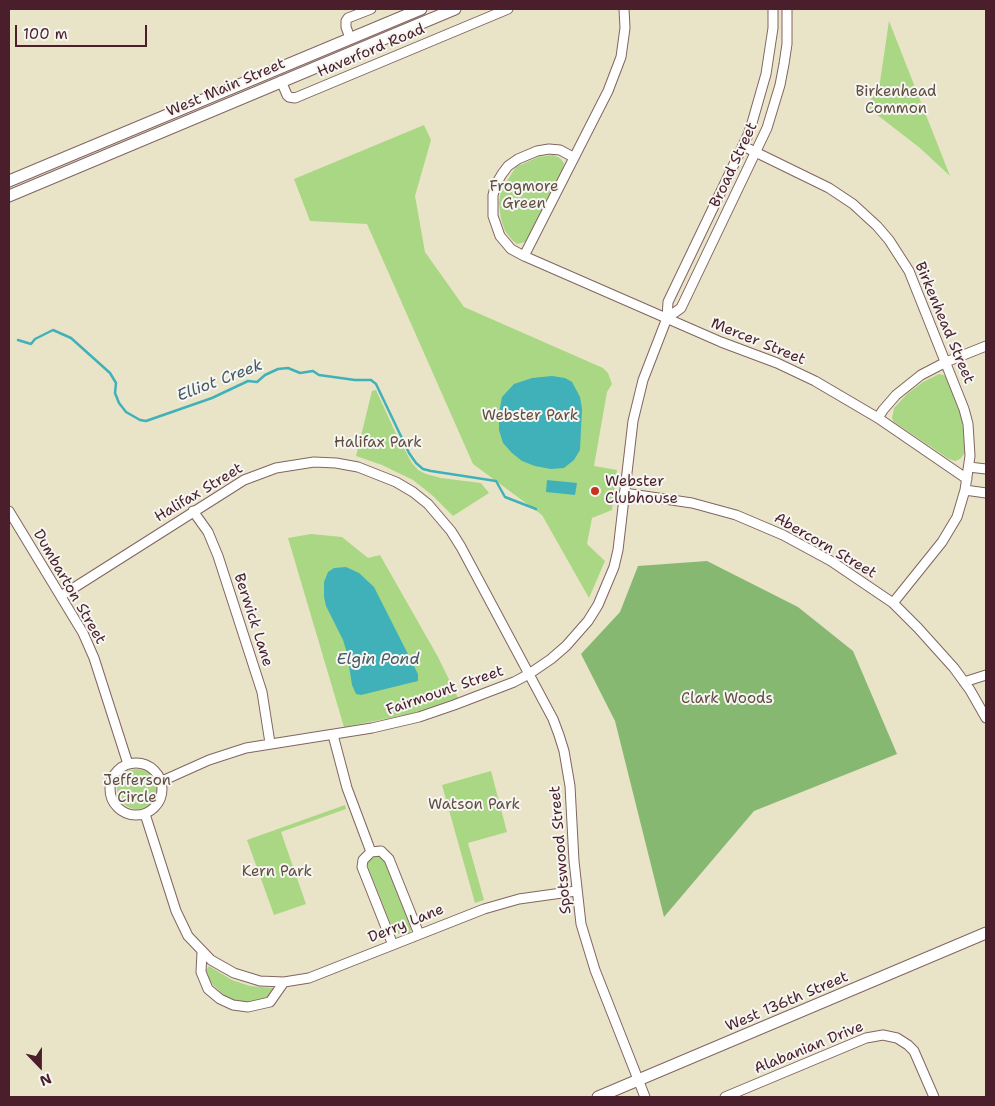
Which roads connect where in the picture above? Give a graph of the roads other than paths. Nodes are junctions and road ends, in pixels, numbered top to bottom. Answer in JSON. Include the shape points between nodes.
{"nodes":[{"id":1,"x":372,"y":9,"type":"edge"},
{"id":2,"x":421,"y":9,"type":"edge"},
{"id":3,"x":455,"y":9,"type":"edge"},
{"id":4,"x":508,"y":9,"type":"edge"},
{"id":5,"x":624,"y":9,"type":"edge"},
{"id":6,"x":773,"y":9,"type":"edge"},
{"id":7,"x":787,"y":9,"type":"edge"},
{"id":8,"x":350,"y":38,"type":"junction"},
{"id":9,"x":281,"y":81,"type":"junction"},
{"id":10,"x":743,"y":146,"type":"junction"},
{"id":11,"x":756,"y":153,"type":"junction"},
{"id":12,"x":573,"y":157,"type":"junction"},
{"id":13,"x":9,"y":181,"type":"edge"},
{"id":14,"x":9,"y":196,"type":"edge"},
{"id":15,"x":524,"y":256,"type":"junction"},
{"id":16,"x":667,"y":318,"type":"junction"},
{"id":17,"x":986,"y":346,"type":"edge"},
{"id":18,"x":946,"y":362,"type":"junction"},
{"id":19,"x":878,"y":418,"type":"junction"},
{"id":20,"x":969,"y":468,"type":"junction"},
{"id":21,"x":986,"y":469,"type":"edge"},
{"id":22,"x":967,"y":479,"type":"junction"},
{"id":23,"x":965,"y":490,"type":"junction"},
{"id":24,"x":986,"y":493,"type":"edge"},
{"id":25,"x":624,"y":494,"type":"junction"},
{"id":26,"x":9,"y":511,"type":"edge"},
{"id":27,"x":193,"y":511,"type":"junction"},
{"id":28,"x":61,"y":596,"type":"junction"},
{"id":29,"x":893,"y":603,"type":"junction"},
{"id":30,"x":529,"y":674,"type":"junction"},
{"id":31,"x":986,"y":675,"type":"edge"},
{"id":32,"x":964,"y":682,"type":"junction"},
{"id":33,"x":986,"y":718,"type":"edge"},
{"id":34,"x":333,"y":735,"type":"junction"},
{"id":35,"x":270,"y":743,"type":"junction"},
{"id":36,"x":128,"y":764,"type":"junction"},
{"id":37,"x":162,"y":782,"type":"junction"},
{"id":38,"x":145,"y":814,"type":"junction"},
{"id":39,"x":371,"y":852,"type":"junction"},
{"id":40,"x":576,"y":891,"type":"junction"},
{"id":41,"x":419,"y":934,"type":"junction"},
{"id":42,"x":986,"y":934,"type":"edge"},
{"id":43,"x":393,"y":945,"type":"junction"},
{"id":44,"x":202,"y":952,"type":"junction"},
{"id":45,"x":284,"y":982,"type":"junction"},
{"id":46,"x":638,"y":1081,"type":"junction"},
{"id":47,"x":934,"y":1095,"type":"edge"},
{"id":48,"x":598,"y":1097,"type":"edge"},
{"id":49,"x":645,"y":1097,"type":"edge"},
{"id":50,"x":725,"y":1097,"type":"edge"}],
"edges":[{"from":1,"to":8,"type":"street","via":[[347,20]]},
{"from":2,"to":8,"type":"street","name":"West Main Street"},
{"from":3,"to":9,"type":"street","name":"West Main Street"},
{"from":4,"to":9,"type":"street","name":"Haverford Road","via":[[295,98],[288,97]]},
{"from":5,"to":12,"type":"street","via":[[623,43],[617,69]]},
{"from":6,"to":10,"type":"street","name":"Broad Street","via":[[766,74]]},
{"from":7,"to":11,"type":"street","name":"Broad Street","via":[[787,44],[780,84]]},
{"from":8,"to":13,"type":"street","name":"West Main Street"},
{"from":9,"to":14,"type":"street","name":"West Main Street"},
{"from":10,"to":11,"type":"street","name":"Birkenhead Street"},
{"from":10,"to":16,"type":"street","name":"Broad Street","via":[[668,302]]},
{"from":11,"to":16,"type":"street","name":"Broad Street","via":[[681,308]]},
{"from":11,"to":18,"type":"street","name":"Birkenhead Street","via":[[828,188],[853,204],[877,226],[909,271]]},
{"from":12,"to":15,"type":"street"},
{"from":12,"to":15,"type":"street","name":"Mercer Street","via":[[560,150],[548,149],[528,154],[508,166],[496,184],[492,206],[496,227],[511,249]]},
{"from":15,"to":16,"type":"street","name":"Mercer Street"},
{"from":16,"to":19,"type":"street","name":"Mercer Street","via":[[809,378]]},
{"from":16,"to":25,"type":"street","name":"Broad Street","via":[[643,380],[632,421]]},
{"from":17,"to":18,"type":"street"},
{"from":18,"to":19,"type":"street","via":[[905,387]]},
{"from":18,"to":20,"type":"street","name":"Birkenhead Street","via":[[968,424]]},
{"from":19,"to":22,"type":"street","name":"Mercer Street"},
{"from":20,"to":21,"type":"street"},
{"from":20,"to":22,"type":"street","name":"Birkenhead Street"},
{"from":22,"to":23,"type":"street","name":"Birkenhead Street"},
{"from":23,"to":24,"type":"street"},
{"from":23,"to":29,"type":"street","name":"Birkenhead Street","via":[[956,517],[942,542]]},
{"from":25,"to":29,"type":"street","name":"Abercorn Street","via":[[692,503],[758,524],[831,561]]},
{"from":25,"to":30,"type":"street","name":"Fairmount Street","via":[[618,550],[598,605],[566,646]]},
{"from":26,"to":28,"type":"street","name":"Dumbarton Street"},
{"from":27,"to":28,"type":"street","name":"Halifax Street"},
{"from":27,"to":30,"type":"street","name":"Halifax Street","via":[[244,480],[294,464],[336,463],[358,467],[396,482],[428,504],[451,531]]},
{"from":27,"to":35,"type":"street","name":"Berwick Lane","via":[[208,532],[218,556],[262,692]]},
{"from":28,"to":36,"type":"street","name":"Dumbarton Street","via":[[84,633],[94,658]]},
{"from":29,"to":32,"type":"street","name":"Abercorn Street","via":[[936,647]]},
{"from":30,"to":34,"type":"street","name":"Fairmount Street","via":[[419,717]]},
{"from":30,"to":40,"type":"street","name":"Spotswood Street","via":[[553,720],[564,751],[572,804]]},
{"from":31,"to":32,"type":"street"},
{"from":32,"to":33,"type":"street","name":"Abercorn Street"},
{"from":34,"to":35,"type":"street","name":"Fairmount Street"},
{"from":34,"to":39,"type":"street","via":[[347,788]]},
{"from":35,"to":37,"type":"street","name":"Fairmount Street","via":[[209,760]]},
{"from":36,"to":37,"type":"street","via":[[145,764],[158,774]]},
{"from":36,"to":38,"type":"street","via":[[117,771],[112,780],[111,796],[122,811]]},
{"from":37,"to":38,"type":"street","via":[[160,800]]},
{"from":38,"to":44,"type":"street","via":[[180,922]]},
{"from":39,"to":41,"type":"street","via":[[381,851],[389,859]]},
{"from":39,"to":43,"type":"street","via":[[363,860],[362,867]]},
{"from":40,"to":41,"type":"street","name":"Derry Lane","via":[[500,904]]},
{"from":40,"to":46,"type":"street","name":"Spotswood Street","via":[[581,924],[595,970]]},
{"from":41,"to":43,"type":"street","name":"Derry Lane"},
{"from":42,"to":46,"type":"street","name":"West 136th Street"},
{"from":43,"to":45,"type":"street","name":"Derry Lane","via":[[321,974]]},
{"from":44,"to":45,"type":"street","name":"Derry Lane","via":[[248,979]]},
{"from":44,"to":45,"type":"street","via":[[202,972],[208,988],[233,1005],[248,1007],[270,1002]]},
{"from":46,"to":48,"type":"street","name":"West 136th Street"},
{"from":46,"to":49,"type":"street","name":"Spotswood Street"},
{"from":47,"to":50,"type":"street","name":"Alabanian Drive","via":[[914,1051],[897,1038],[883,1034],[866,1038]]}]}
